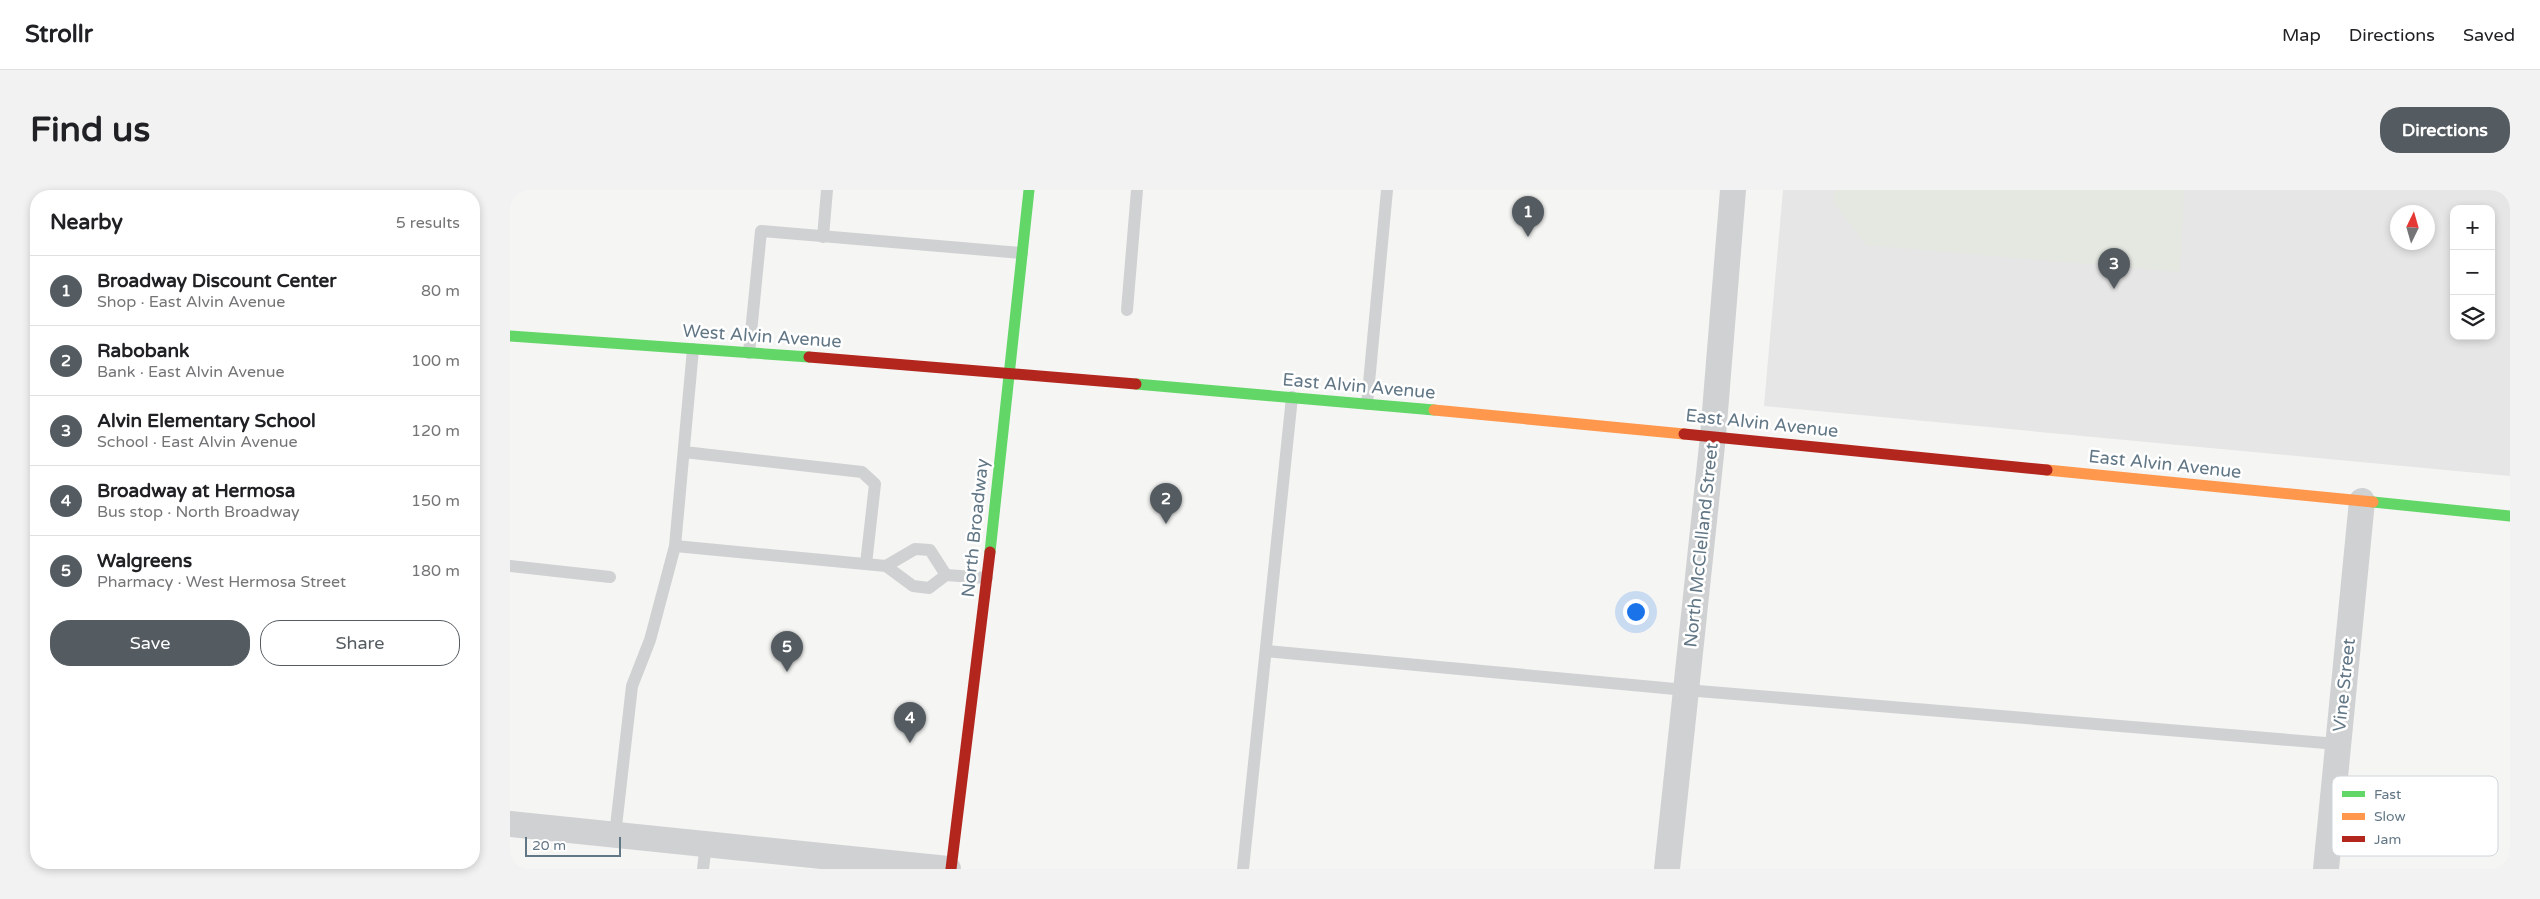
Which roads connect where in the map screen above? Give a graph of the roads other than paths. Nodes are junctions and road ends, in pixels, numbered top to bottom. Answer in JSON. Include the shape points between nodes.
{"nodes":[{"id":1,"x":827,"y":190,"type":"edge"},
{"id":2,"x":1029,"y":190,"type":"edge"},
{"id":3,"x":1137,"y":190,"type":"edge"},
{"id":4,"x":1387,"y":190,"type":"edge"},
{"id":5,"x":1733,"y":190,"type":"edge"},
{"id":6,"x":823,"y":237,"type":"junction"},
{"id":7,"x":1022,"y":254,"type":"junction"},
{"id":8,"x":1127,"y":310,"type":"dead end"},
{"id":9,"x":510,"y":336,"type":"edge"},
{"id":10,"x":694,"y":349,"type":"junction"},
{"id":11,"x":749,"y":353,"type":"junction"},
{"id":12,"x":1011,"y":372,"type":"junction"},
{"id":13,"x":1292,"y":397,"type":"junction"},
{"id":14,"x":1367,"y":404,"type":"junction"},
{"id":15,"x":1713,"y":436,"type":"junction"},
{"id":16,"x":684,"y":452,"type":"junction"},
{"id":17,"x":2362,"y":501,"type":"junction"},
{"id":18,"x":2510,"y":516,"type":"edge"},
{"id":19,"x":674,"y":546,"type":"junction"},
{"id":20,"x":866,"y":564,"type":"junction"},
{"id":21,"x":510,"y":566,"type":"edge"},
{"id":22,"x":886,"y":566,"type":"junction"},
{"id":23,"x":946,"y":575,"type":"junction"},
{"id":24,"x":610,"y":577,"type":"dead end"},
{"id":25,"x":988,"y":578,"type":"junction"},
{"id":26,"x":1266,"y":651,"type":"junction"},
{"id":27,"x":1686,"y":690,"type":"junction"},
{"id":28,"x":2338,"y":744,"type":"junction"},
{"id":29,"x":2335,"y":776,"type":"edge"},
{"id":30,"x":2332,"y":806,"type":"edge"},
{"id":31,"x":510,"y":824,"type":"edge"},
{"id":32,"x":615,"y":834,"type":"junction"},
{"id":33,"x":704,"y":856,"type":"edge"},
{"id":34,"x":950,"y":869,"type":"edge"},
{"id":35,"x":1243,"y":869,"type":"edge"},
{"id":36,"x":1667,"y":869,"type":"edge"},
{"id":37,"x":2326,"y":869,"type":"edge"}],
"edges":[{"from":1,"to":6,"type":"lane"},
{"from":2,"to":7,"type":"street","name":"North Broadway"},
{"from":3,"to":8,"type":"lane"},
{"from":4,"to":14,"type":"lane"},
{"from":5,"to":15,"type":"street","name":"North McClelland Street"},
{"from":6,"to":7,"type":"lane"},
{"from":6,"to":11,"type":"lane","via":[[761,231]]},
{"from":7,"to":12,"type":"street","name":"North Broadway"},
{"from":9,"to":10,"type":"street","name":"West Alvin Avenue"},
{"from":10,"to":11,"type":"street","name":"West Alvin Avenue"},
{"from":10,"to":16,"type":"lane"},
{"from":11,"to":12,"type":"street","name":"West Alvin Avenue"},
{"from":12,"to":13,"type":"street","name":"East Alvin Avenue"},
{"from":12,"to":25,"type":"street","name":"North Broadway"},
{"from":13,"to":14,"type":"street","name":"East Alvin Avenue"},
{"from":13,"to":26,"type":"lane"},
{"from":14,"to":15,"type":"street","name":"East Alvin Avenue"},
{"from":15,"to":17,"type":"street","name":"East Alvin Avenue"},
{"from":15,"to":27,"type":"street","name":"North McClelland Street"},
{"from":16,"to":19,"type":"lane"},
{"from":16,"to":20,"type":"lane","via":[[862,472],[875,484]]},
{"from":17,"to":18,"type":"street","name":"East Alvin Avenue"},
{"from":17,"to":28,"type":"street","name":"Vine Street"},
{"from":19,"to":20,"type":"lane"},
{"from":19,"to":32,"type":"lane","via":[[650,640],[632,686]]},
{"from":20,"to":22,"type":"lane"},
{"from":21,"to":24,"type":"lane"},
{"from":22,"to":23,"type":"lane","via":[[913,586],[929,588]]},
{"from":22,"to":23,"type":"lane","via":[[915,549],[930,550]]},
{"from":23,"to":25,"type":"lane"},
{"from":25,"to":34,"type":"street","name":"North Broadway"},
{"from":26,"to":27,"type":"lane"},
{"from":26,"to":35,"type":"lane"},
{"from":27,"to":28,"type":"lane"},
{"from":27,"to":36,"type":"street","name":"North McClelland Street"},
{"from":28,"to":29,"type":"street","name":"Vine Street"},
{"from":30,"to":37,"type":"street","name":"Vine Street"},
{"from":31,"to":32,"type":"street"},
{"from":32,"to":33,"type":"street"},
{"from":33,"to":34,"type":"street"}]}
